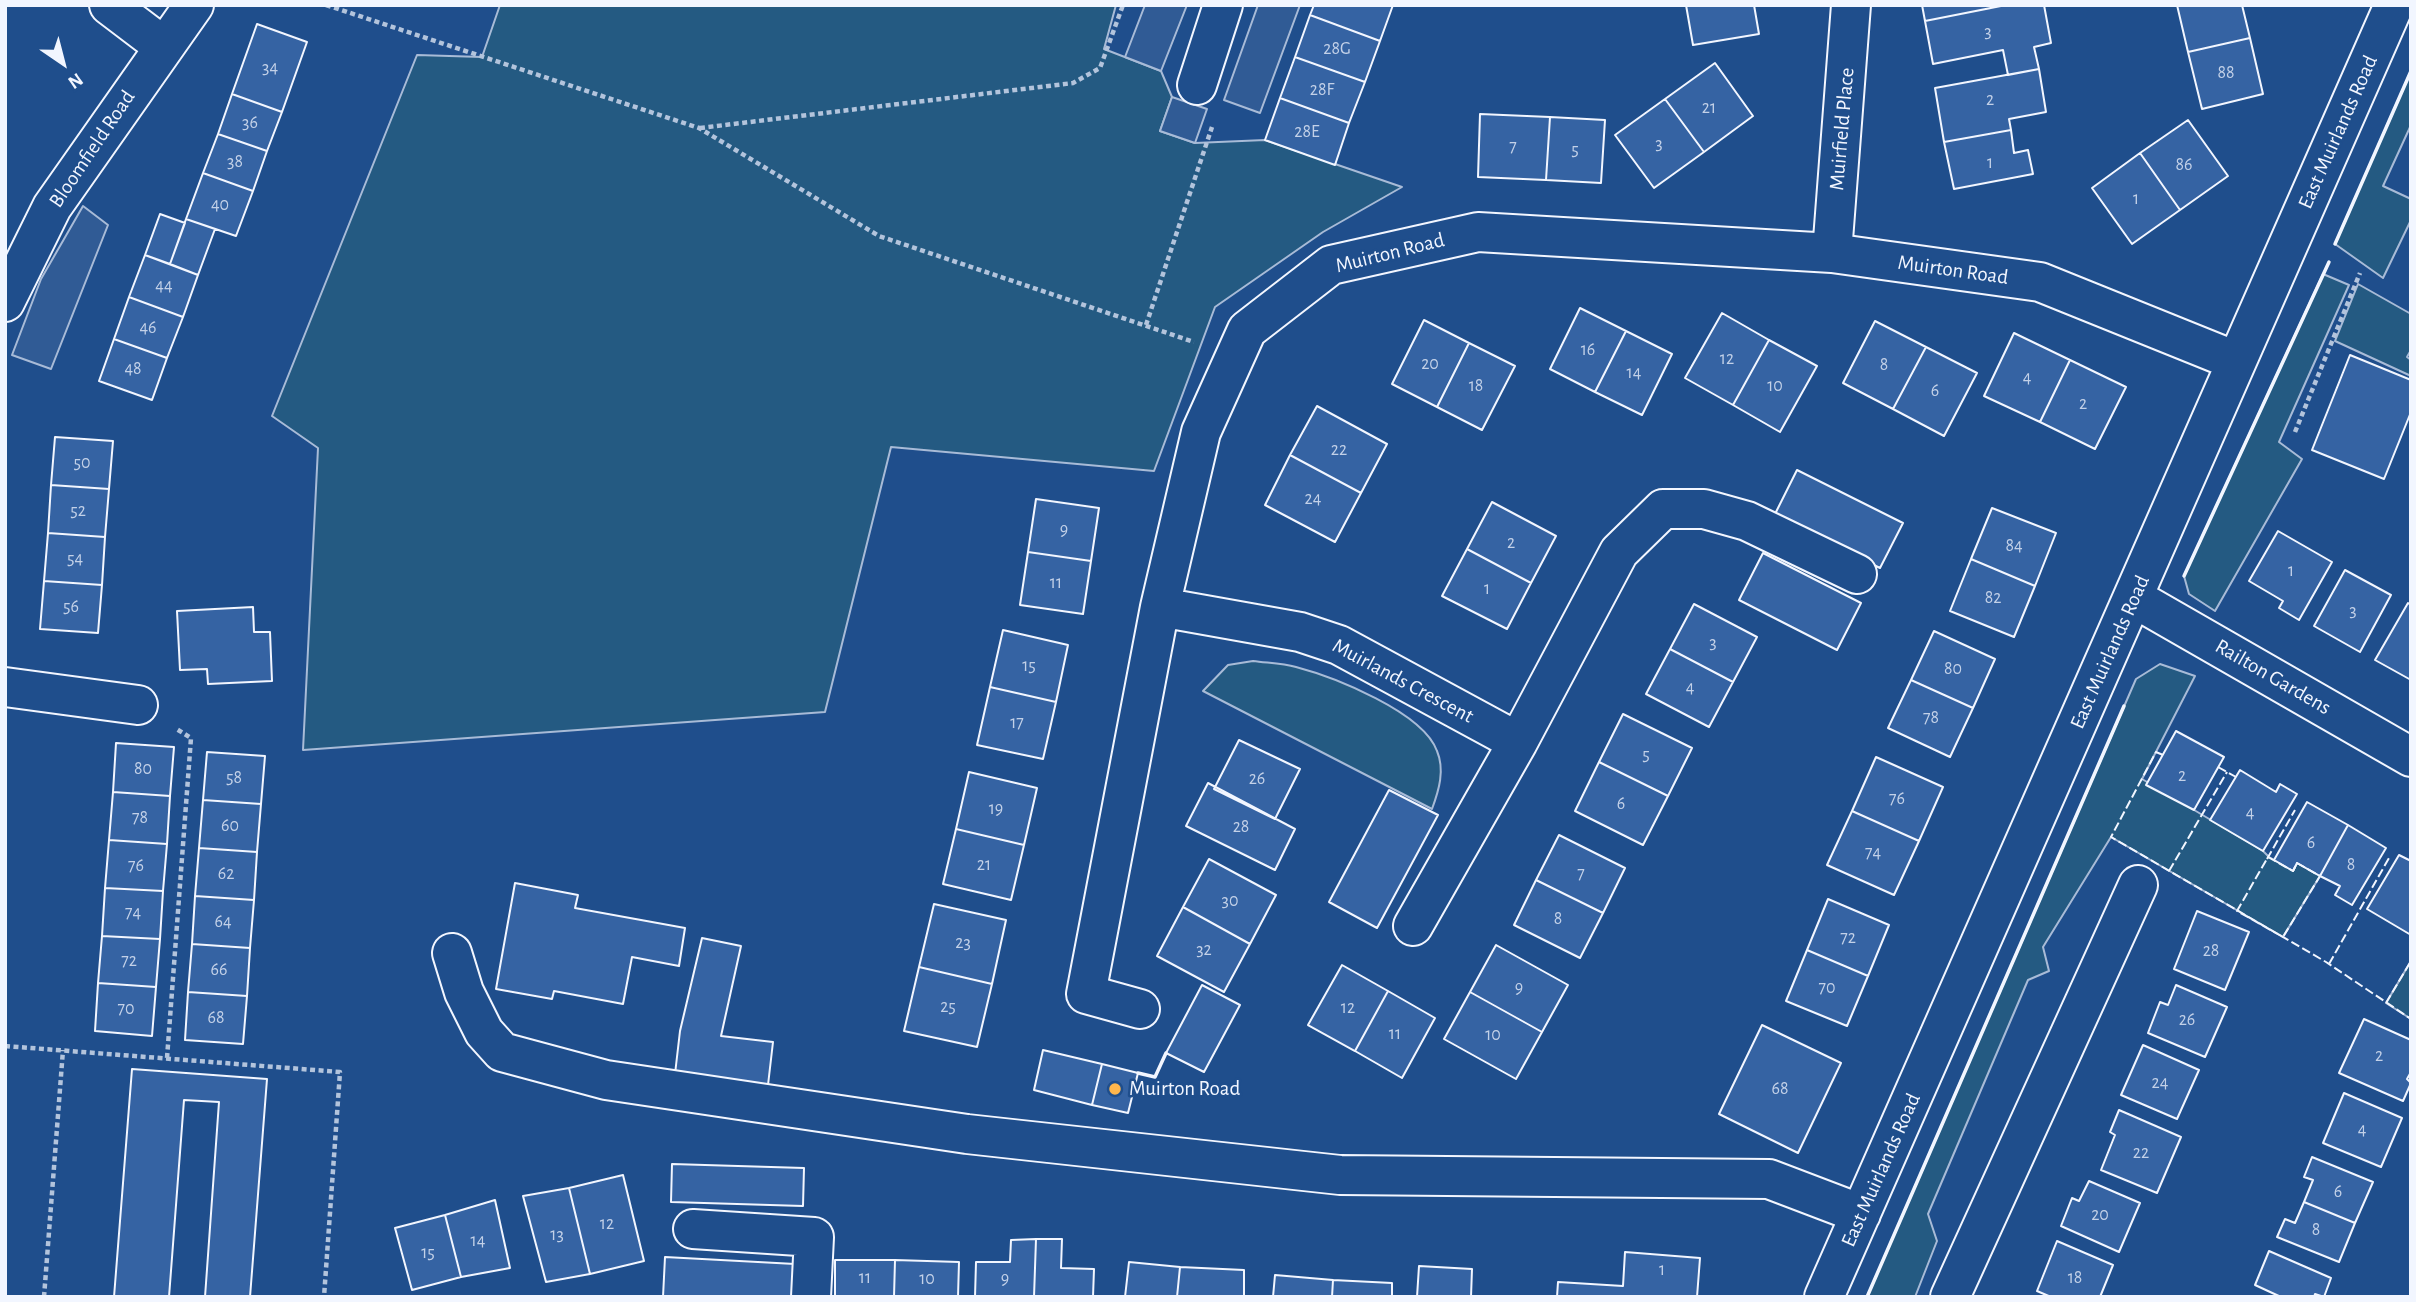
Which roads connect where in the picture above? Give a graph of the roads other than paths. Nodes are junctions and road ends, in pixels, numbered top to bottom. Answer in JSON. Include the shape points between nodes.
{"nodes":[{"id":1,"x":108,"y":5,"type":"edge"},
{"id":2,"x":194,"y":5,"type":"edge"},
{"id":3,"x":1223,"y":5,"type":"edge"},
{"id":4,"x":1851,"y":5,"type":"edge"},
{"id":5,"x":2394,"y":5,"type":"edge"},
{"id":6,"x":163,"y":46,"type":"junction"},
{"id":7,"x":1197,"y":85,"type":"road end"},
{"id":8,"x":1832,"y":253,"type":"junction"},
{"id":9,"x":5,"y":302,"type":"edge"},
{"id":10,"x":2236,"y":361,"type":"junction"},
{"id":11,"x":1857,"y":574,"type":"dead end"},
{"id":12,"x":2134,"y":598,"type":"junction"},
{"id":13,"x":1160,"y":607,"type":"junction"},
{"id":14,"x":5,"y":687,"type":"edge"},
{"id":15,"x":138,"y":705,"type":"road end"},
{"id":16,"x":1518,"y":742,"type":"junction"},
{"id":17,"x":2411,"y":757,"type":"edge"},
{"id":18,"x":2138,"y":884,"type":"dead end"},
{"id":19,"x":1413,"y":926,"type":"dead end"},
{"id":20,"x":452,"y":953,"type":"dead end"},
{"id":21,"x":1139,"y":1009,"type":"dead end"},
{"id":22,"x":1861,"y":1214,"type":"junction"},
{"id":23,"x":693,"y":1228,"type":"dead end"},
{"id":24,"x":811,"y":1297,"type":"edge"},
{"id":25,"x":1824,"y":1297,"type":"edge"},
{"id":26,"x":1950,"y":1297,"type":"edge"}],
"edges":[{"from":1,"to":6,"type":"street"},
{"from":2,"to":6,"type":"street","name":"Bloomfield Road"},
{"from":3,"to":7,"type":"street"},
{"from":4,"to":8,"type":"street","name":"Muirfield Place"},
{"from":5,"to":10,"type":"street","name":"East Muirlands Road"},
{"from":6,"to":9,"type":"street","name":"Bloomfield Road","via":[[52,207]]},
{"from":8,"to":10,"type":"street","name":"Muirton Road","via":[[2040,282]]},
{"from":8,"to":13,"type":"street","name":"Muirton Road","via":[[1478,232],[1331,265],[1247,330],[1201,432]]},
{"from":10,"to":12,"type":"street","name":"East Muirlands Road"},
{"from":11,"to":16,"type":"street","via":[[1746,521],[1704,509],[1663,509],[1619,552]]},
{"from":12,"to":17,"type":"street","name":"Railton Gardens"},
{"from":12,"to":22,"type":"street","name":"East Muirlands Road"},
{"from":13,"to":16,"type":"street","name":"Muirlands Crescent","via":[[1300,632],[1339,645]]},
{"from":13,"to":21,"type":"street","name":"Muirton Road","via":[[1086,994]]},
{"from":14,"to":15,"type":"street"},
{"from":16,"to":19,"type":"street"},
{"from":18,"to":26,"type":"street"},
{"from":20,"to":22,"type":"street","via":[[464,992],[484,1032],[502,1052],[606,1080],[967,1133],[1340,1175],[1769,1178]]},
{"from":22,"to":25,"type":"street","name":"East Muirlands Road"},
{"from":23,"to":24,"type":"street","via":[[814,1237]]}]}
